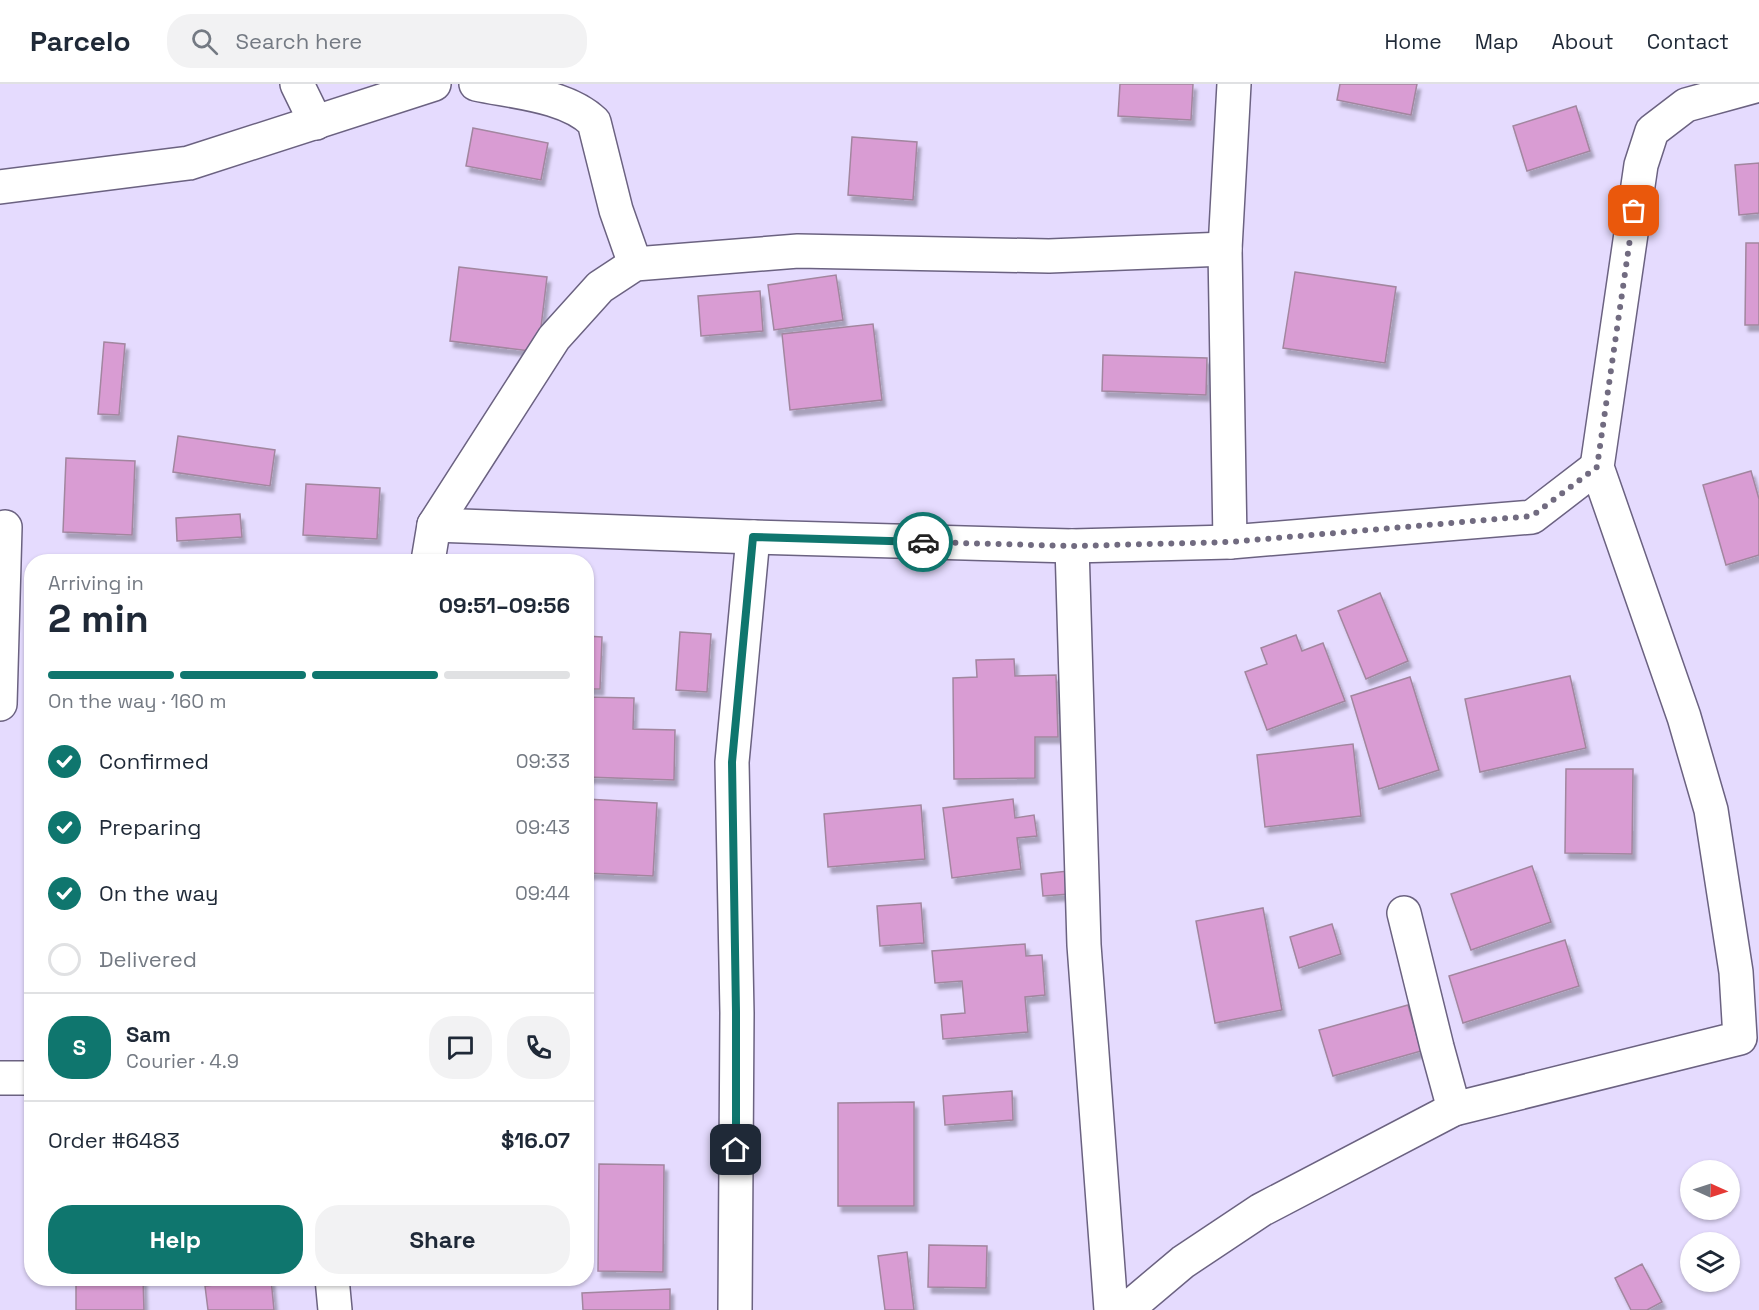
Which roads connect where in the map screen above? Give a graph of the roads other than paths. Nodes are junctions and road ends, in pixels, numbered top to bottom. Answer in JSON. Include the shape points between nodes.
{"nodes":[{"id":1,"x":297,"y":84,"type":"edge"},
{"id":2,"x":434,"y":84,"type":"edge"},
{"id":3,"x":476,"y":84,"type":"edge"},
{"id":4,"x":1234,"y":84,"type":"edge"},
{"id":5,"x":1759,"y":85,"type":"edge"},
{"id":6,"x":316,"y":123,"type":"junction"},
{"id":7,"x":0,"y":187,"type":"edge"},
{"id":8,"x":1225,"y":249,"type":"junction"},
{"id":9,"x":635,"y":264,"type":"junction"},
{"id":10,"x":1597,"y":467,"type":"junction"},
{"id":11,"x":434,"y":525,"type":"junction"},
{"id":12,"x":5,"y":527,"type":"dead end"},
{"id":13,"x":753,"y":537,"type":"junction"},
{"id":14,"x":1230,"y":542,"type":"junction"},
{"id":15,"x":1072,"y":546,"type":"junction"},
{"id":16,"x":429,"y":554,"type":"edge"},
{"id":17,"x":0,"y":704,"type":"edge"},
{"id":18,"x":1404,"y":913,"type":"dead end"},
{"id":19,"x":1750,"y":1035,"type":"edge"},
{"id":20,"x":0,"y":1078,"type":"edge"},
{"id":21,"x":24,"y":1078,"type":"edge"},
{"id":22,"x":1454,"y":1109,"type":"junction"},
{"id":23,"x":333,"y":1286,"type":"edge"},
{"id":24,"x":335,"y":1310,"type":"edge"},
{"id":25,"x":735,"y":1310,"type":"edge"},
{"id":26,"x":1112,"y":1310,"type":"edge"},
{"id":27,"x":1126,"y":1310,"type":"edge"}],
"edges":[{"from":1,"to":6,"type":"street"},
{"from":2,"to":6,"type":"street"},
{"from":3,"to":9,"type":"street","via":[[560,102],[583,111],[594,122],[616,210]]},
{"from":4,"to":8,"type":"street"},
{"from":5,"to":10,"type":"street","via":[[1686,105],[1652,131],[1641,165]]},
{"from":6,"to":7,"type":"street","via":[[189,163]]},
{"from":8,"to":9,"type":"street","via":[[1049,256],[798,251]]},
{"from":8,"to":14,"type":"street"},
{"from":9,"to":11,"type":"street","via":[[600,287],[554,338]]},
{"from":10,"to":14,"type":"street","via":[[1532,516]]},
{"from":10,"to":19,"type":"street","via":[[1684,717],[1711,810],[1736,972]]},
{"from":11,"to":13,"type":"street"},
{"from":11,"to":16,"type":"street"},
{"from":12,"to":17,"type":"street"},
{"from":13,"to":15,"type":"street"},
{"from":13,"to":25,"type":"street","via":[[732,762]]},
{"from":14,"to":15,"type":"street"},
{"from":15,"to":26,"type":"street","via":[[1084,945]]},
{"from":18,"to":22,"type":"street"},
{"from":19,"to":22,"type":"street"},
{"from":20,"to":21,"type":"street"},
{"from":22,"to":27,"type":"street","via":[[1261,1210],[1183,1262]]},
{"from":23,"to":24,"type":"street"}]}
